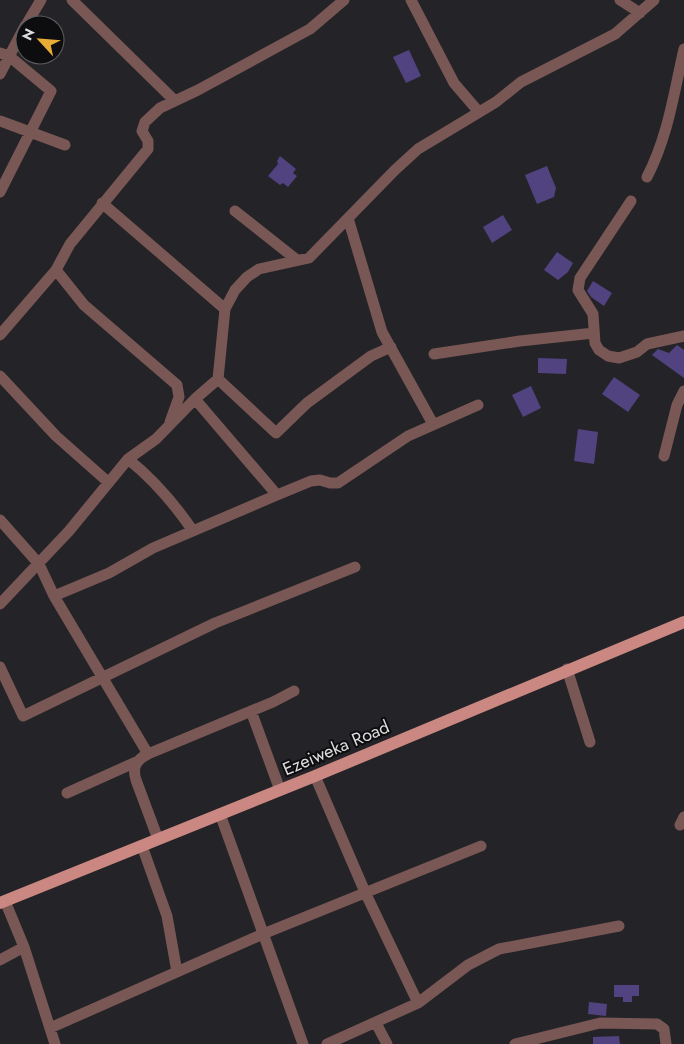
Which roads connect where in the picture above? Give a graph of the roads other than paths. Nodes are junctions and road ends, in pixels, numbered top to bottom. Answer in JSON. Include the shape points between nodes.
{"nodes":[{"id":1,"x":41,"y":0,"type":"edge"},
{"id":2,"x":72,"y":0,"type":"edge"},
{"id":3,"x":344,"y":0,"type":"edge"},
{"id":4,"x":412,"y":0,"type":"edge"},
{"id":5,"x":620,"y":0,"type":"edge"},
{"id":6,"x":654,"y":0,"type":"edge"},
{"id":7,"x":640,"y":13,"type":"junction"},
{"id":8,"x":32,"y":15,"type":"edge"},
{"id":9,"x":15,"y":40,"type":"edge"},
{"id":10,"x":684,"y":49,"type":"edge"},
{"id":11,"x":5,"y":54,"type":"edge"},
{"id":12,"x":0,"y":74,"type":"edge"},
{"id":13,"x":175,"y":101,"type":"junction"},
{"id":14,"x":478,"y":111,"type":"junction"},
{"id":15,"x":0,"y":121,"type":"edge"},
{"id":16,"x":30,"y":132,"type":"junction"},
{"id":17,"x":65,"y":145,"type":"dead end"},
{"id":18,"x":647,"y":177,"type":"dead end"},
{"id":19,"x":0,"y":192,"type":"edge"},
{"id":20,"x":631,"y":201,"type":"dead end"},
{"id":21,"x":102,"y":203,"type":"junction"},
{"id":22,"x":235,"y":211,"type":"dead end"},
{"id":23,"x":348,"y":218,"type":"junction"},
{"id":24,"x":297,"y":260,"type":"junction"},
{"id":25,"x":56,"y":270,"type":"junction"},
{"id":26,"x":225,"y":309,"type":"junction"},
{"id":27,"x":594,"y":333,"type":"junction"},
{"id":28,"x":0,"y":335,"type":"edge"},
{"id":29,"x":684,"y":336,"type":"edge"},
{"id":30,"x":391,"y":347,"type":"junction"},
{"id":31,"x":434,"y":354,"type":"dead end"},
{"id":32,"x":0,"y":376,"type":"edge"},
{"id":33,"x":218,"y":379,"type":"junction"},
{"id":34,"x":684,"y":391,"type":"edge"},
{"id":35,"x":195,"y":399,"type":"junction"},
{"id":36,"x":478,"y":405,"type":"dead end"},
{"id":37,"x":434,"y":424,"type":"junction"},
{"id":38,"x":168,"y":429,"type":"junction"},
{"id":39,"x":664,"y":456,"type":"dead end"},
{"id":40,"x":128,"y":459,"type":"junction"},
{"id":41,"x":108,"y":482,"type":"junction"},
{"id":42,"x":277,"y":495,"type":"junction"},
{"id":43,"x":0,"y":520,"type":"edge"},
{"id":44,"x":193,"y":531,"type":"junction"},
{"id":45,"x":39,"y":564,"type":"junction"},
{"id":46,"x":355,"y":567,"type":"dead end"},
{"id":47,"x":54,"y":596,"type":"junction"},
{"id":48,"x":0,"y":604,"type":"edge"},
{"id":49,"x":684,"y":622,"type":"edge"},
{"id":50,"x":0,"y":667,"type":"edge"},
{"id":51,"x":567,"y":669,"type":"junction"},
{"id":52,"x":102,"y":679,"type":"junction"},
{"id":53,"x":294,"y":690,"type":"dead end"},
{"id":54,"x":251,"y":711,"type":"junction"},
{"id":55,"x":590,"y":742,"type":"dead end"},
{"id":56,"x":148,"y":754,"type":"junction"},
{"id":57,"x":136,"y":762,"type":"junction"},
{"id":58,"x":315,"y":776,"type":"junction"},
{"id":59,"x":280,"y":790,"type":"junction"},
{"id":60,"x":67,"y":793,"type":"dead end"},
{"id":61,"x":220,"y":814,"type":"junction"},
{"id":62,"x":158,"y":839,"type":"junction"},
{"id":63,"x":142,"y":846,"type":"junction"},
{"id":64,"x":481,"y":846,"type":"dead end"},
{"id":65,"x":365,"y":892,"type":"junction"},
{"id":66,"x":2,"y":902,"type":"edge"},
{"id":67,"x":619,"y":926,"type":"dead end"},
{"id":68,"x":263,"y":934,"type":"junction"},
{"id":69,"x":24,"y":947,"type":"junction"},
{"id":70,"x":0,"y":960,"type":"edge"},
{"id":71,"x":177,"y":972,"type":"junction"},
{"id":72,"x":418,"y":1003,"type":"junction"},
{"id":73,"x":376,"y":1023,"type":"junction"},
{"id":74,"x":50,"y":1028,"type":"junction"},
{"id":75,"x":538,"y":1041,"type":"edge"},
{"id":76,"x":55,"y":1044,"type":"edge"},
{"id":77,"x":303,"y":1044,"type":"edge"},
{"id":78,"x":327,"y":1044,"type":"edge"},
{"id":79,"x":387,"y":1044,"type":"edge"},
{"id":80,"x":515,"y":1044,"type":"edge"},
{"id":81,"x":666,"y":1044,"type":"edge"}],
"edges":[{"from":1,"to":8,"type":"street"},
{"from":2,"to":13,"type":"street"},
{"from":3,"to":13,"type":"street","via":[[310,28]]},
{"from":4,"to":14,"type":"street","via":[[454,83]]},
{"from":5,"to":7,"type":"street"},
{"from":6,"to":7,"type":"street"},
{"from":7,"to":14,"type":"street","via":[[614,34],[538,72]]},
{"from":9,"to":11,"type":"street"},
{"from":10,"to":18,"type":"street","via":[[668,122]]},
{"from":11,"to":12,"type":"street"},
{"from":11,"to":16,"type":"street","via":[[51,91]]},
{"from":13,"to":21,"type":"street","via":[[160,108],[144,122],[142,131],[148,141],[148,149]]},
{"from":14,"to":23,"type":"street","via":[[418,149]]},
{"from":15,"to":16,"type":"street"},
{"from":16,"to":17,"type":"street"},
{"from":16,"to":19,"type":"street"},
{"from":20,"to":27,"type":"street","via":[[580,278],[578,290],[592,314]]},
{"from":21,"to":25,"type":"street","via":[[70,244]]},
{"from":21,"to":26,"type":"street"},
{"from":22,"to":24,"type":"street"},
{"from":23,"to":24,"type":"street","via":[[316,253]]},
{"from":23,"to":30,"type":"street","via":[[382,332]]},
{"from":24,"to":26,"type":"street","via":[[259,270],[247,277],[235,290]]},
{"from":25,"to":28,"type":"street"},
{"from":25,"to":38,"type":"street","via":[[84,305],[177,385],[179,397]]},
{"from":26,"to":33,"type":"street"},
{"from":27,"to":29,"type":"street","via":[[599,350],[619,358],[637,352],[647,344]]},
{"from":27,"to":31,"type":"street","via":[[520,340]]},
{"from":30,"to":33,"type":"street","via":[[371,356],[307,403],[276,433]]},
{"from":30,"to":37,"type":"street"},
{"from":32,"to":41,"type":"street","via":[[56,436]]},
{"from":33,"to":35,"type":"street"},
{"from":34,"to":39,"type":"street","via":[[677,405]]},
{"from":35,"to":38,"type":"street"},
{"from":35,"to":42,"type":"street"},
{"from":36,"to":37,"type":"street"},
{"from":37,"to":42,"type":"street","via":[[394,444],[338,482],[320,480]]},
{"from":38,"to":40,"type":"street"},
{"from":40,"to":41,"type":"street"},
{"from":40,"to":44,"type":"street","via":[[166,493]]},
{"from":41,"to":45,"type":"street"},
{"from":42,"to":44,"type":"street"},
{"from":43,"to":45,"type":"street"},
{"from":44,"to":47,"type":"street","via":[[153,548],[110,573]]},
{"from":45,"to":47,"type":"street"},
{"from":45,"to":48,"type":"street"},
{"from":46,"to":52,"type":"street","via":[[216,623]]},
{"from":47,"to":52,"type":"street"},
{"from":49,"to":51,"type":"main road","name":"Ezeiweka Road"},
{"from":50,"to":52,"type":"street","via":[[23,716]]},
{"from":51,"to":55,"type":"street"},
{"from":51,"to":58,"type":"main road","name":"Ezeiweka Road"},
{"from":52,"to":56,"type":"street"},
{"from":53,"to":54,"type":"street"},
{"from":54,"to":56,"type":"street"},
{"from":54,"to":59,"type":"street"},
{"from":56,"to":57,"type":"street"},
{"from":57,"to":60,"type":"street"},
{"from":57,"to":62,"type":"street","via":[[133,771]]},
{"from":58,"to":59,"type":"main road","name":"Ezeiweka Road"},
{"from":58,"to":65,"type":"street"},
{"from":59,"to":61,"type":"main road","name":"Ezeiweka Road"},
{"from":61,"to":62,"type":"main road","name":"Ezeiweka Road"},
{"from":61,"to":68,"type":"street"},
{"from":62,"to":63,"type":"main road","name":"Ezeiweka Road"},
{"from":63,"to":66,"type":"main road","name":"Ezeiweka Road"},
{"from":63,"to":71,"type":"street","via":[[167,916]]},
{"from":64,"to":65,"type":"street"},
{"from":65,"to":68,"type":"street"},
{"from":65,"to":72,"type":"street"},
{"from":66,"to":69,"type":"street"},
{"from":67,"to":72,"type":"street","via":[[499,949],[468,964]]},
{"from":68,"to":71,"type":"street"},
{"from":68,"to":77,"type":"street"},
{"from":69,"to":70,"type":"street"},
{"from":69,"to":74,"type":"street"},
{"from":71,"to":74,"type":"street"},
{"from":72,"to":73,"type":"street"},
{"from":73,"to":78,"type":"street"},
{"from":73,"to":79,"type":"street"},
{"from":74,"to":76,"type":"street"},
{"from":75,"to":80,"type":"street"},
{"from":75,"to":81,"type":"street","via":[[600,1023],[657,1024],[664,1029]]}]}
